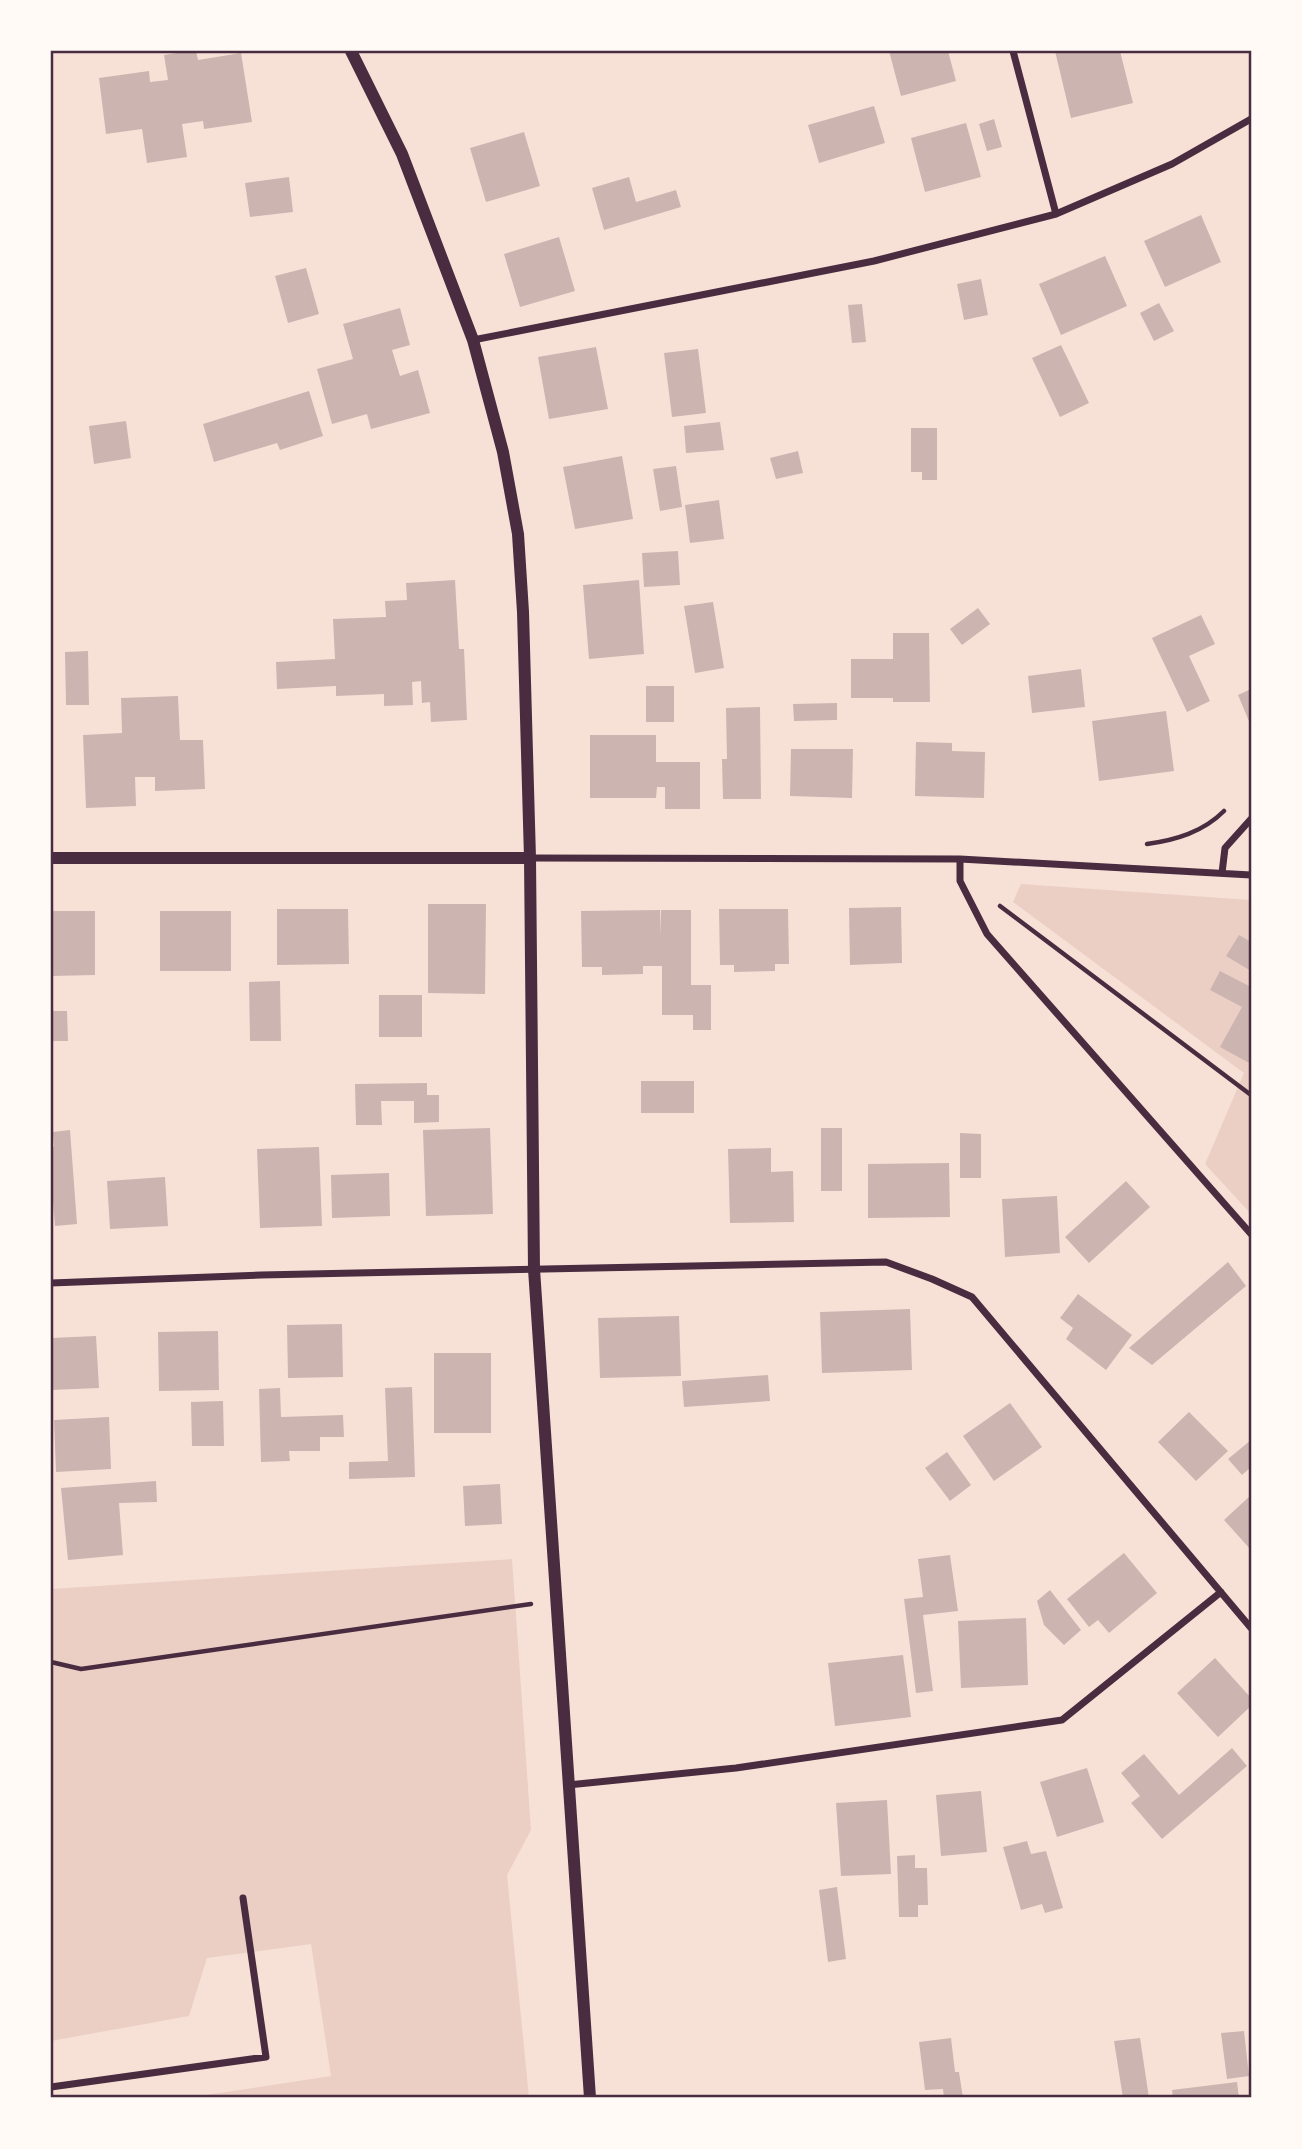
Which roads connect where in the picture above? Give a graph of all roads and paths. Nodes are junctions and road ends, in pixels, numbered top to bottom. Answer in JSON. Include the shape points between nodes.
{"nodes":[{"id":1,"x":351,"y":51,"type":"edge"},
{"id":2,"x":1013,"y":51,"type":"edge"},
{"id":3,"x":1251,"y":119,"type":"edge"},
{"id":4,"x":1056,"y":214,"type":"junction"},
{"id":5,"x":473,"y":340,"type":"junction"},
{"id":6,"x":1251,"y":819,"type":"edge"},
{"id":7,"x":51,"y":858,"type":"edge"},
{"id":8,"x":530,"y":858,"type":"junction"},
{"id":9,"x":960,"y":859,"type":"junction"},
{"id":10,"x":1222,"y":873,"type":"junction"},
{"id":11,"x":1251,"y":875,"type":"edge"},
{"id":12,"x":960,"y":881,"type":"junction"},
{"id":13,"x":1251,"y":1095,"type":"edge"},
{"id":14,"x":1251,"y":1234,"type":"edge"},
{"id":15,"x":534,"y":1269,"type":"junction"},
{"id":16,"x":51,"y":1283,"type":"edge"},
{"id":17,"x":1221,"y":1592,"type":"junction"},
{"id":18,"x":556,"y":1600,"type":"junction"},
{"id":19,"x":1251,"y":1628,"type":"edge"},
{"id":20,"x":51,"y":1662,"type":"edge"},
{"id":21,"x":567,"y":1785,"type":"junction"},
{"id":22,"x":243,"y":1898,"type":"dead end"},
{"id":23,"x":51,"y":2087,"type":"edge"},
{"id":24,"x":590,"y":2098,"type":"edge"}],
"edges":[{"from":1,"to":5,"type":"street","via":[[402,155]]},
{"from":2,"to":4,"type":"street"},
{"from":3,"to":4,"type":"street","via":[[1172,164]]},
{"from":4,"to":5,"type":"street","via":[[874,261]]},
{"from":5,"to":8,"type":"street","via":[[503,452],[518,534]]},
{"from":6,"to":10,"type":"street","via":[[1225,848]]},
{"from":7,"to":8,"type":"street"},
{"from":8,"to":9,"type":"street"},
{"from":8,"to":15,"type":"street"},
{"from":9,"to":10,"type":"street"},
{"from":9,"to":12,"type":"street"},
{"from":10,"to":11,"type":"street"},
{"from":12,"to":13,"type":"path","via":[[996,903]]},
{"from":12,"to":14,"type":"street","via":[[987,934]]},
{"from":15,"to":16,"type":"street"},
{"from":15,"to":17,"type":"street","via":[[886,1262],[972,1297]]},
{"from":15,"to":18,"type":"street"},
{"from":17,"to":19,"type":"street"},
{"from":17,"to":21,"type":"street","via":[[1062,1720],[736,1768]]},
{"from":18,"to":20,"type":"path","via":[[81,1669]]},
{"from":18,"to":21,"type":"street"},
{"from":21,"to":24,"type":"street"},
{"from":22,"to":23,"type":"street","via":[[267,2057]]}]}
